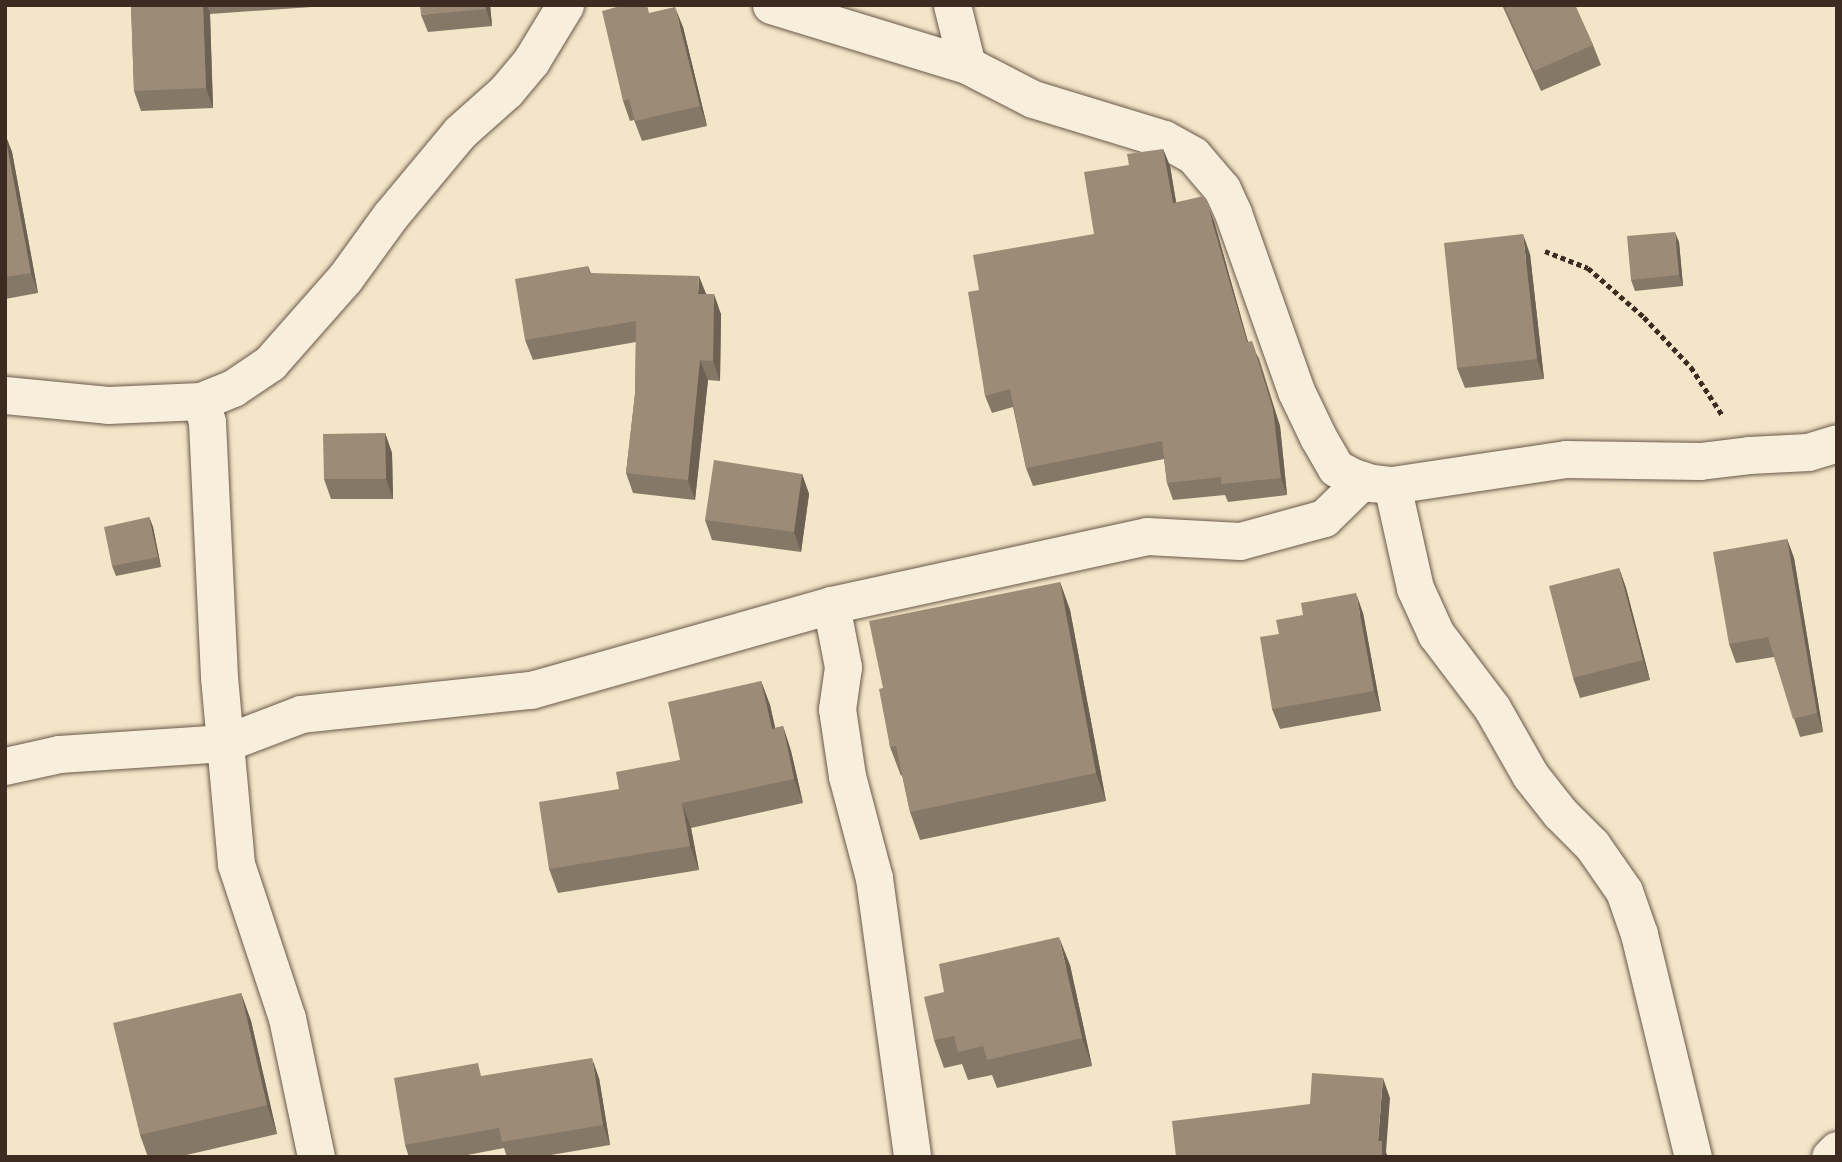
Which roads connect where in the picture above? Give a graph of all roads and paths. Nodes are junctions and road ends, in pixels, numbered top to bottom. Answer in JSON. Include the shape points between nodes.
{"nodes":[{"id":1,"x":565,"y":5,"type":"edge"},
{"id":2,"x":771,"y":5,"type":"edge"},
{"id":3,"x":952,"y":5,"type":"edge"},
{"id":4,"x":967,"y":65,"type":"junction"},
{"id":5,"x":1545,"y":251,"type":"dead end"},
{"id":6,"x":5,"y":395,"type":"edge"},
{"id":7,"x":201,"y":401,"type":"junction"},
{"id":8,"x":1837,"y":443,"type":"edge"},
{"id":9,"x":1749,"y":455,"type":"junction"},
{"id":10,"x":1377,"y":483,"type":"junction"},
{"id":11,"x":831,"y":605,"type":"junction"},
{"id":12,"x":225,"y":743,"type":"junction"},
{"id":13,"x":5,"y":766,"type":"edge"},
{"id":14,"x":1837,"y":1150,"type":"edge"},
{"id":15,"x":316,"y":1157,"type":"edge"},
{"id":16,"x":912,"y":1157,"type":"edge"},
{"id":17,"x":1693,"y":1157,"type":"edge"},
{"id":18,"x":1830,"y":1157,"type":"edge"}],
"edges":[{"from":1,"to":7,"type":"street","via":[[506,92],[460,132],[345,278],[270,363],[233,388]]},
{"from":2,"to":4,"type":"street"},
{"from":3,"to":4,"type":"street"},
{"from":4,"to":10,"type":"street","via":[[1033,99],[1164,139],[1201,163],[1222,189],[1233,213],[1296,391],[1323,447],[1336,468]]},
{"from":5,"to":9,"type":"path","via":[[1588,268],[1644,317],[1690,367]]},
{"from":6,"to":7,"type":"street","via":[[108,405]]},
{"from":7,"to":12,"type":"street","via":[[207,422]]},
{"from":8,"to":9,"type":"street","via":[[1808,452]]},
{"from":9,"to":10,"type":"street","via":[[1700,461],[1566,459]]},
{"from":10,"to":11,"type":"street","via":[[1324,518],[1240,541],[1147,536]]},
{"from":10,"to":17,"type":"street","via":[[1429,623],[1492,708],[1530,775],[1592,845],[1624,891],[1639,934]]},
{"from":11,"to":12,"type":"street","via":[[531,690],[301,714]]},
{"from":11,"to":16,"type":"street","via":[[844,667],[837,709],[847,776],[874,878]]},
{"from":12,"to":13,"type":"street","via":[[58,754]]},
{"from":12,"to":15,"type":"street","via":[[236,864],[287,1018]]},
{"from":14,"to":18,"type":"street"}]}
